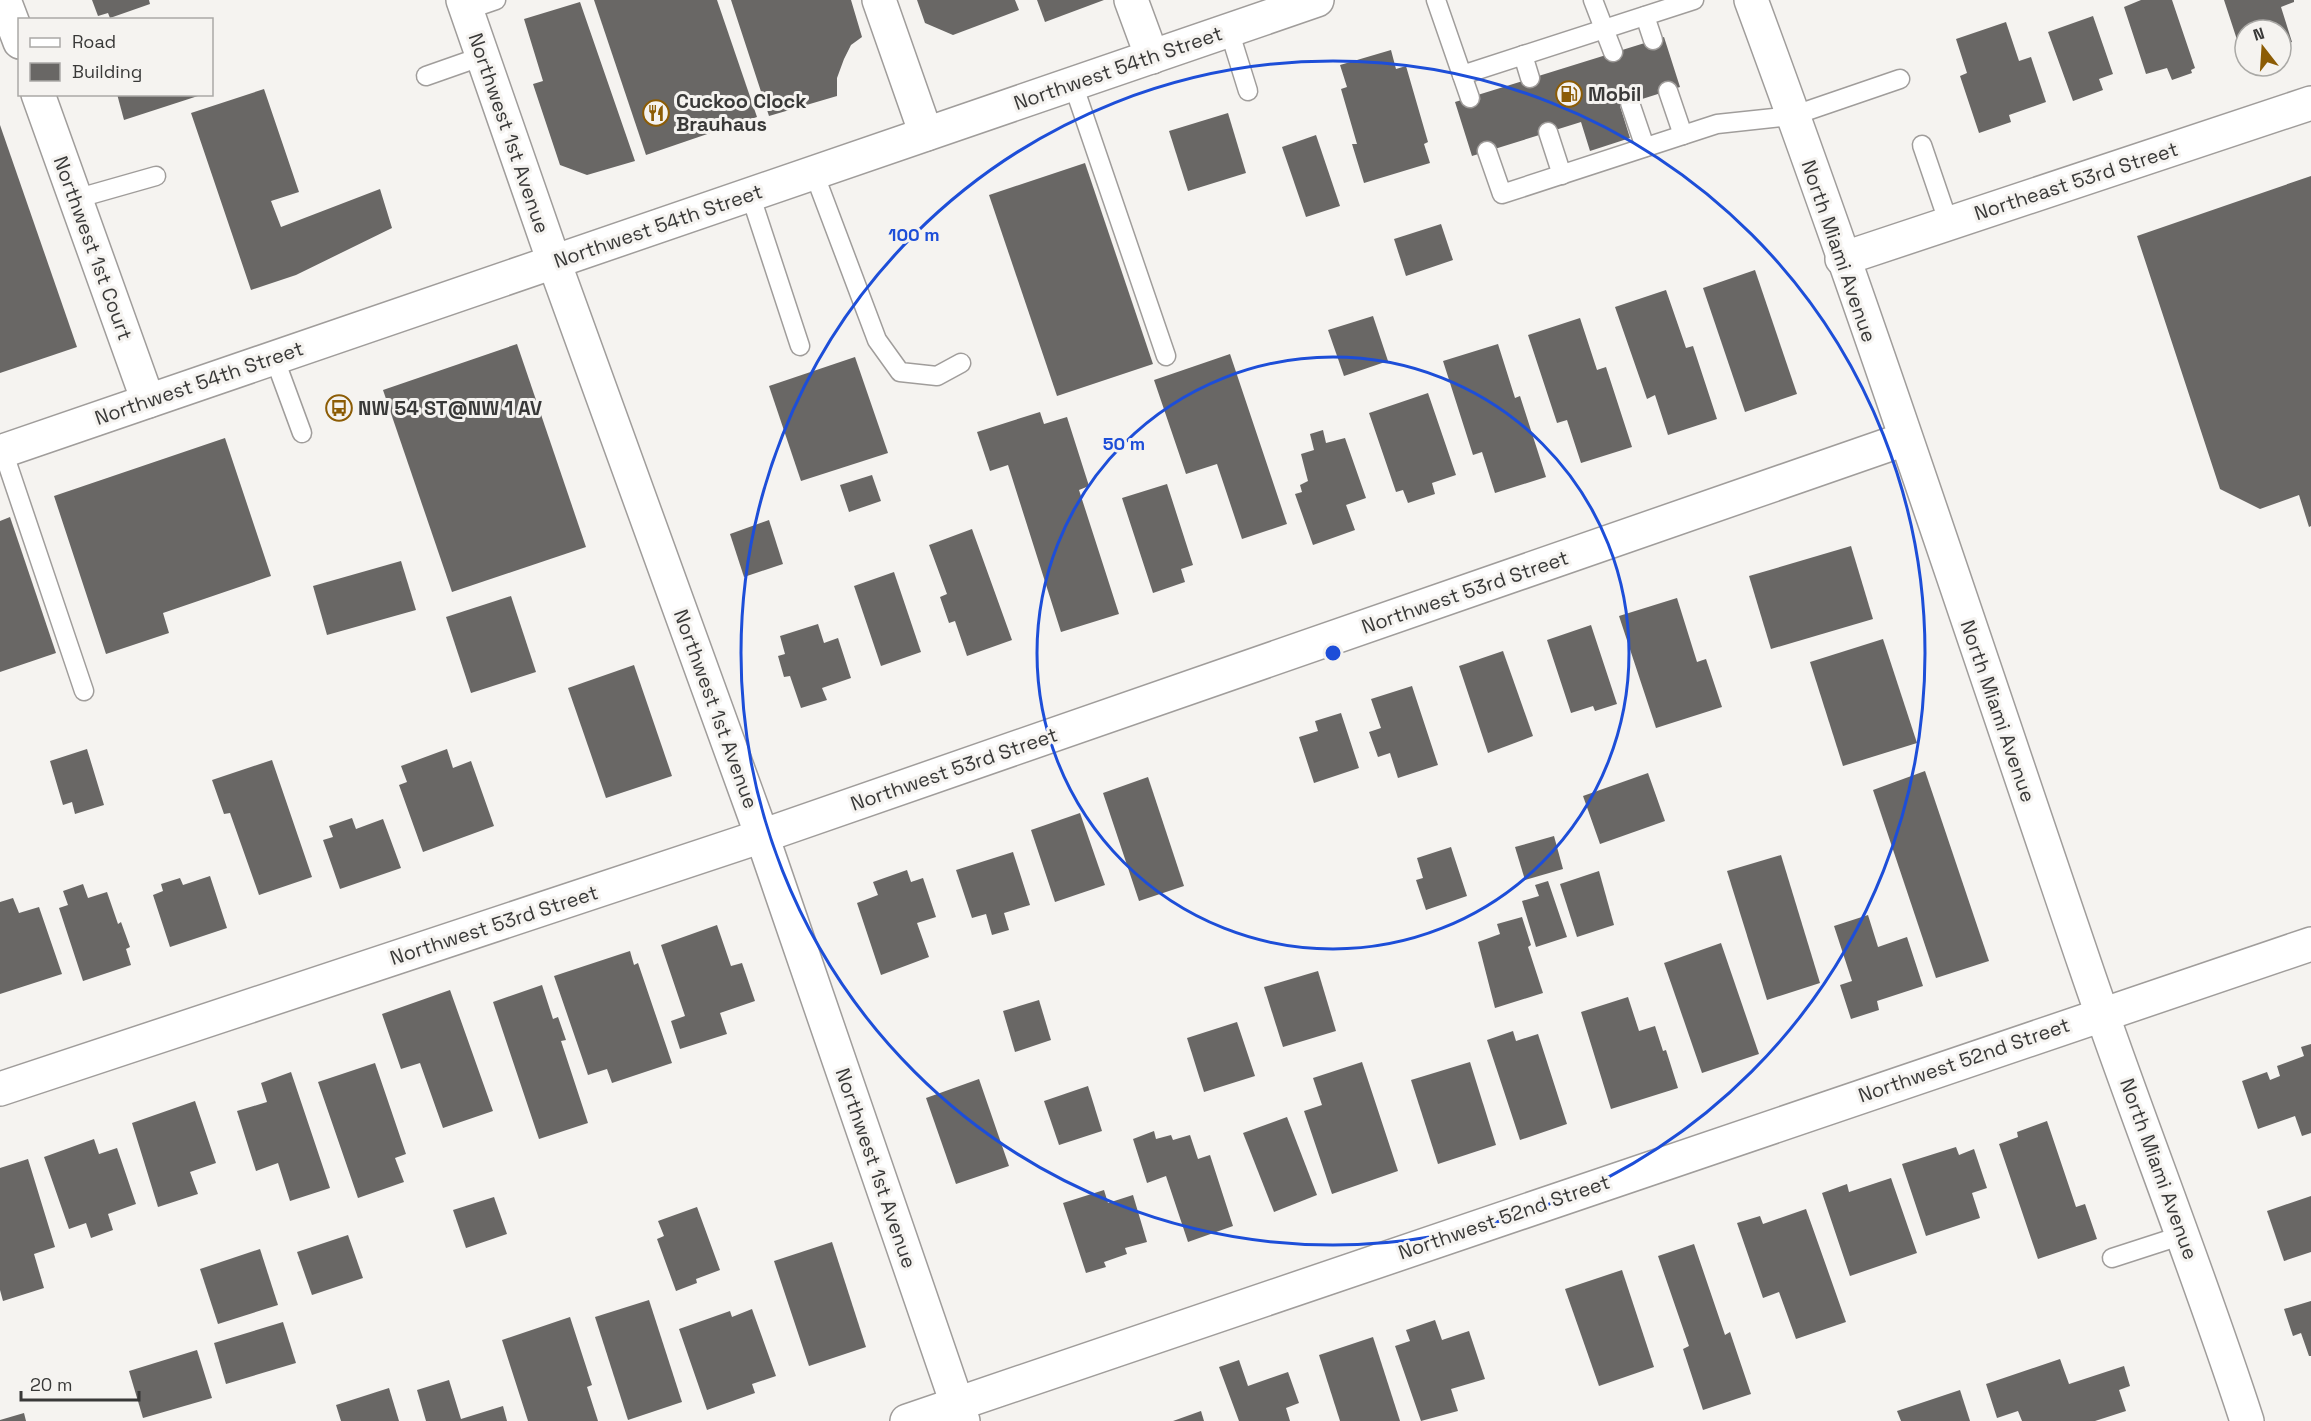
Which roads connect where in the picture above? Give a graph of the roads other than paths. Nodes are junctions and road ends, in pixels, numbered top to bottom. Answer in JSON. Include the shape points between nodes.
{"nodes":[{"id":1,"x":4,"y":0,"type":"edge"},
{"id":2,"x":879,"y":0,"type":"edge"},
{"id":3,"x":1131,"y":0,"type":"edge"},
{"id":4,"x":1317,"y":0,"type":"edge"},
{"id":5,"x":1436,"y":0,"type":"edge"},
{"id":6,"x":1593,"y":0,"type":"edge"},
{"id":7,"x":1694,"y":0,"type":"edge"},
{"id":8,"x":1750,"y":0,"type":"edge"},
{"id":9,"x":475,"y":3,"type":"edge"},
{"id":10,"x":1645,"y":16,"type":"junction"},
{"id":11,"x":1605,"y":29,"type":"junction"},
{"id":12,"x":1229,"y":30,"type":"junction"},
{"id":13,"x":18,"y":37,"type":"edge"},
{"id":14,"x":1653,"y":40,"type":"dead end"},
{"id":15,"x":1613,"y":52,"type":"dead end"},
{"id":16,"x":1522,"y":55,"type":"junction"},
{"id":17,"x":483,"y":56,"type":"junction"},
{"id":18,"x":1152,"y":57,"type":"junction"},
{"id":19,"x":1462,"y":75,"type":"junction"},
{"id":20,"x":426,"y":76,"type":"dead end"},
{"id":21,"x":1530,"y":78,"type":"dead end"},
{"id":22,"x":1900,"y":79,"type":"dead end"},
{"id":23,"x":1073,"y":84,"type":"junction"},
{"id":24,"x":1248,"y":91,"type":"dead end"},
{"id":25,"x":1668,"y":91,"type":"dead end"},
{"id":26,"x":39,"y":96,"type":"edge"},
{"id":27,"x":1470,"y":98,"type":"dead end"},
{"id":28,"x":1630,"y":103,"type":"dead end"},
{"id":29,"x":2311,"y":103,"type":"edge"},
{"id":30,"x":1792,"y":116,"type":"junction"},
{"id":31,"x":1548,"y":132,"type":"dead end"},
{"id":32,"x":926,"y":134,"type":"junction"},
{"id":33,"x":1683,"y":135,"type":"junction"},
{"id":34,"x":1922,"y":145,"type":"dead end"},
{"id":35,"x":1645,"y":147,"type":"junction"},
{"id":36,"x":1487,"y":151,"type":"dead end"},
{"id":37,"x":814,"y":173,"type":"junction"},
{"id":38,"x":1562,"y":175,"type":"junction"},
{"id":39,"x":156,"y":176,"type":"dead end"},
{"id":40,"x":750,"y":194,"type":"junction"},
{"id":41,"x":75,"y":200,"type":"junction"},
{"id":42,"x":1949,"y":224,"type":"junction"},
{"id":43,"x":1842,"y":259,"type":"junction"},
{"id":44,"x":554,"y":262,"type":"junction"},
{"id":45,"x":800,"y":346,"type":"dead end"},
{"id":46,"x":1166,"y":356,"type":"dead end"},
{"id":47,"x":274,"y":357,"type":"junction"},
{"id":48,"x":961,"y":363,"type":"dead end"},
{"id":49,"x":148,"y":401,"type":"junction"},
{"id":50,"x":302,"y":433,"type":"dead end"},
{"id":51,"x":1905,"y":439,"type":"junction"},
{"id":52,"x":1,"y":451,"type":"edge"},
{"id":53,"x":84,"y":691,"type":"dead end"},
{"id":54,"x":762,"y":836,"type":"junction"},
{"id":55,"x":2311,"y":944,"type":"edge"},
{"id":56,"x":2102,"y":1014,"type":"junction"},
{"id":57,"x":0,"y":1089,"type":"edge"},
{"id":58,"x":2183,"y":1235,"type":"junction"},
{"id":59,"x":2112,"y":1258,"type":"dead end"},
{"id":60,"x":960,"y":1413,"type":"edge"},
{"id":61,"x":907,"y":1421,"type":"edge"},
{"id":62,"x":2247,"y":1421,"type":"edge"}],
"edges":[{"from":1,"to":13,"type":"street"},
{"from":2,"to":32,"type":"street"},
{"from":3,"to":18,"type":"street"},
{"from":4,"to":12,"type":"street","name":"Northwest 54th Street"},
{"from":5,"to":19,"type":"lane"},
{"from":6,"to":11,"type":"lane"},
{"from":7,"to":10,"type":"lane"},
{"from":8,"to":30,"type":"street","name":"North Miami Avenue"},
{"from":9,"to":17,"type":"street","name":"Northwest 1st Avenue"},
{"from":10,"to":11,"type":"lane"},
{"from":10,"to":14,"type":"lane"},
{"from":11,"to":15,"type":"lane"},
{"from":11,"to":16,"type":"lane"},
{"from":12,"to":18,"type":"street","name":"Northwest 54th Street"},
{"from":12,"to":24,"type":"lane"},
{"from":16,"to":19,"type":"lane"},
{"from":16,"to":21,"type":"lane"},
{"from":17,"to":20,"type":"lane"},
{"from":17,"to":44,"type":"street","name":"Northwest 1st Avenue"},
{"from":18,"to":23,"type":"street","name":"Northwest 54th Street"},
{"from":19,"to":27,"type":"lane"},
{"from":22,"to":30,"type":"lane"},
{"from":23,"to":32,"type":"street","name":"Northwest 54th Street"},
{"from":23,"to":46,"type":"lane"},
{"from":25,"to":33,"type":"lane"},
{"from":26,"to":41,"type":"street","name":"Northwest 1st Court"},
{"from":28,"to":35,"type":"lane"},
{"from":29,"to":42,"type":"street","name":"Northeast 53rd Street"},
{"from":30,"to":33,"type":"lane","via":[[1717,124]]},
{"from":30,"to":43,"type":"street","name":"North Miami Avenue"},
{"from":31,"to":38,"type":"lane"},
{"from":32,"to":37,"type":"street","name":"Northwest 54th Street"},
{"from":33,"to":35,"type":"lane"},
{"from":34,"to":42,"type":"lane"},
{"from":35,"to":38,"type":"lane"},
{"from":36,"to":38,"type":"lane","via":[[1502,194]]},
{"from":37,"to":40,"type":"street","name":"Northwest 54th Street"},
{"from":37,"to":48,"type":"lane","via":[[877,340],[900,372],[937,376]]},
{"from":39,"to":41,"type":"lane"},
{"from":40,"to":44,"type":"street","name":"Northwest 54th Street"},
{"from":40,"to":45,"type":"lane"},
{"from":41,"to":49,"type":"street","name":"Northwest 1st Court"},
{"from":42,"to":43,"type":"street","name":"Northeast 53rd Street"},
{"from":43,"to":51,"type":"street","name":"North Miami Avenue"},
{"from":44,"to":47,"type":"street","name":"Northwest 54th Street"},
{"from":44,"to":54,"type":"street","name":"Northwest 1st Avenue"},
{"from":47,"to":49,"type":"street","name":"Northwest 54th Street"},
{"from":47,"to":50,"type":"lane"},
{"from":49,"to":52,"type":"street","name":"Northwest 54th Street"},
{"from":51,"to":54,"type":"street","name":"Northwest 53rd Street"},
{"from":51,"to":56,"type":"street","name":"North Miami Avenue"},
{"from":52,"to":53,"type":"lane"},
{"from":54,"to":57,"type":"street","name":"Northwest 53rd Street"},
{"from":54,"to":60,"type":"street","name":"Northwest 1st Avenue"},
{"from":55,"to":56,"type":"street","name":"Northwest 52nd Street"},
{"from":56,"to":58,"type":"street","name":"North Miami Avenue"},
{"from":56,"to":60,"type":"street","name":"Northwest 52nd Street"},
{"from":58,"to":59,"type":"lane"},
{"from":58,"to":62,"type":"street","name":"North Miami Avenue"},
{"from":60,"to":61,"type":"street","name":"Northwest 52nd Street"}]}
